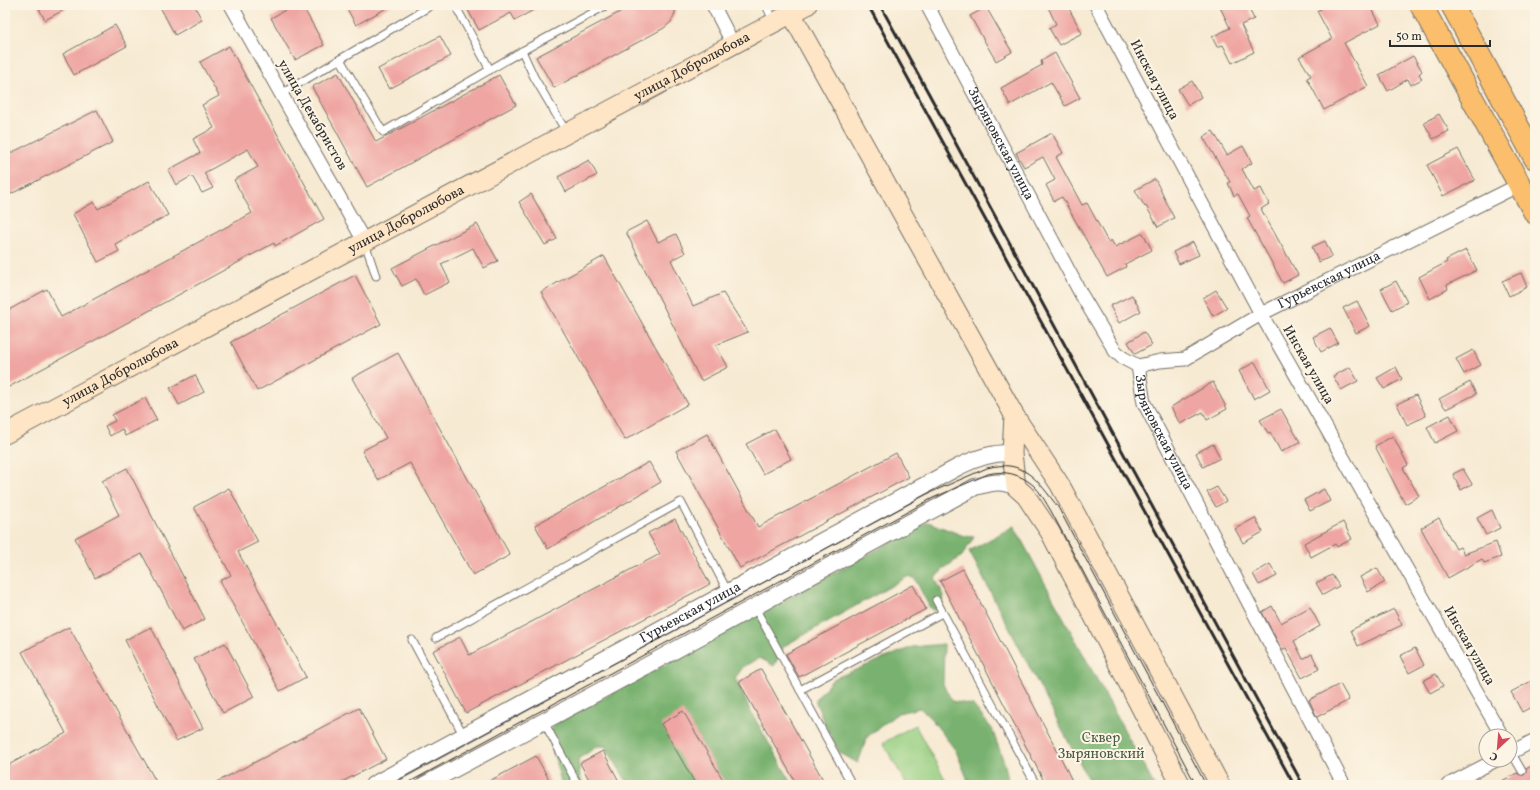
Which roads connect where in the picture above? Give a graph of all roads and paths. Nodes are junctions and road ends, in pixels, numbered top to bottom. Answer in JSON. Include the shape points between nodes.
{"nodes":[{"id":1,"x":231,"y":5,"type":"edge"},
{"id":2,"x":432,"y":5,"type":"edge"},
{"id":3,"x":455,"y":5,"type":"edge"},
{"id":4,"x":607,"y":5,"type":"edge"},
{"id":5,"x":713,"y":5,"type":"edge"},
{"id":6,"x":766,"y":5,"type":"edge"},
{"id":7,"x":927,"y":5,"type":"edge"},
{"id":8,"x":1096,"y":5,"type":"edge"},
{"id":9,"x":1421,"y":5,"type":"edge"},
{"id":10,"x":1452,"y":5,"type":"edge"},
{"id":11,"x":799,"y":9,"type":"edge"},
{"id":12,"x":774,"y":23,"type":"junction"},
{"id":13,"x":733,"y":44,"type":"junction"},
{"id":14,"x":522,"y":51,"type":"junction"},
{"id":15,"x":340,"y":59,"type":"junction"},
{"id":16,"x":490,"y":70,"type":"junction"},
{"id":17,"x":281,"y":94,"type":"junction"},
{"id":18,"x":567,"y":133,"type":"junction"},
{"id":19,"x":1535,"y":158,"type":"edge"},
{"id":20,"x":1519,"y":185,"type":"junction"},
{"id":21,"x":1535,"y":213,"type":"edge"},
{"id":22,"x":364,"y":241,"type":"junction"},
{"id":23,"x":376,"y":276,"type":"dead end"},
{"id":24,"x":1261,"y":314,"type":"junction"},
{"id":25,"x":1138,"y":366,"type":"junction"},
{"id":26,"x":1014,"y":415,"type":"junction"},
{"id":27,"x":5,"y":434,"type":"edge"},
{"id":28,"x":1012,"y":454,"type":"junction"},
{"id":29,"x":1060,"y":485,"type":"junction"},
{"id":30,"x":1016,"y":488,"type":"junction"},
{"id":31,"x":728,"y":592,"type":"junction"},
{"id":32,"x":936,"y":600,"type":"dead end"},
{"id":33,"x":753,"y":606,"type":"junction"},
{"id":34,"x":942,"y":613,"type":"junction"},
{"id":35,"x":436,"y":638,"type":"dead end"},
{"id":36,"x":412,"y":640,"type":"dead end"},
{"id":37,"x":800,"y":690,"type":"junction"},
{"id":38,"x":544,"y":722,"type":"junction"},
{"id":39,"x":1497,"y":728,"type":"edge"},
{"id":40,"x":464,"y":736,"type":"junction"},
{"id":41,"x":1535,"y":740,"type":"edge"},
{"id":42,"x":1518,"y":748,"type":"edge"},
{"id":43,"x":1518,"y":765,"type":"edge"},
{"id":44,"x":1481,"y":768,"type":"edge"},
{"id":45,"x":1522,"y":771,"type":"dead end"},
{"id":46,"x":373,"y":785,"type":"edge"},
{"id":47,"x":424,"y":785,"type":"edge"},
{"id":48,"x":578,"y":785,"type":"edge"},
{"id":49,"x":850,"y":785,"type":"edge"},
{"id":50,"x":1036,"y":785,"type":"edge"},
{"id":51,"x":1181,"y":785,"type":"edge"},
{"id":52,"x":1220,"y":785,"type":"edge"},
{"id":53,"x":1344,"y":785,"type":"edge"},
{"id":54,"x":1448,"y":785,"type":"edge"}],
"edges":[{"from":1,"to":17,"type":"street","name":"улица Декабристов"},
{"from":2,"to":15,"type":"lane"},
{"from":3,"to":16,"type":"lane"},
{"from":4,"to":14,"type":"lane"},
{"from":5,"to":13,"type":"street"},
{"from":6,"to":12,"type":"lane"},
{"from":7,"to":25,"type":"street","name":"Зыряновская улица","via":[[1081,294],[1115,351]]},
{"from":8,"to":24,"type":"street","name":"Инская улица"},
{"from":9,"to":20,"type":"highway"},
{"from":10,"to":19,"type":"highway"},
{"from":11,"to":12,"type":"main road","name":"улица Добролюбова"},
{"from":11,"to":26,"type":"main road"},
{"from":12,"to":13,"type":"main road","name":"улица Добролюбова"},
{"from":13,"to":18,"type":"main road","name":"улица Добролюбова"},
{"from":14,"to":16,"type":"lane"},
{"from":14,"to":18,"type":"lane"},
{"from":15,"to":16,"type":"lane","via":[[383,132]]},
{"from":15,"to":17,"type":"lane"},
{"from":17,"to":22,"type":"street","name":"улица Декабристов"},
{"from":18,"to":22,"type":"main road","name":"улица Добролюбова"},
{"from":20,"to":21,"type":"highway"},
{"from":20,"to":24,"type":"street","name":"Гурьевская улица"},
{"from":22,"to":23,"type":"lane"},
{"from":22,"to":27,"type":"main road","name":"улица Добролюбова"},
{"from":24,"to":25,"type":"street","name":"Гурьевская улица","via":[[1185,359]]},
{"from":24,"to":39,"type":"street","name":"Инская улица"},
{"from":25,"to":53,"type":"street","name":"Зыряновская улица","via":[[1144,403]]},
{"from":26,"to":28,"type":"main road"},
{"from":26,"to":29,"type":"main road"},
{"from":28,"to":29,"type":"main road","via":[[1030,462]]},
{"from":28,"to":30,"type":"main road"},
{"from":28,"to":31,"type":"street","name":"Гурьевская улица","via":[[992,454],[969,461]]},
{"from":29,"to":52,"type":"main road"},
{"from":30,"to":33,"type":"street","name":"Гурьевская улица","via":[[1007,483],[997,482],[975,487]]},
{"from":30,"to":51,"type":"main road","via":[[1026,496],[1050,532]]},
{"from":31,"to":35,"type":"lane","via":[[681,502]]},
{"from":31,"to":40,"type":"street","name":"Гурьевская улица"},
{"from":32,"to":34,"type":"lane"},
{"from":33,"to":37,"type":"lane"},
{"from":33,"to":38,"type":"street","name":"Гурьевская улица"},
{"from":34,"to":37,"type":"lane"},
{"from":34,"to":50,"type":"lane"},
{"from":36,"to":40,"type":"lane"},
{"from":37,"to":49,"type":"lane"},
{"from":38,"to":47,"type":"street","name":"Гурьевская улица"},
{"from":38,"to":48,"type":"lane"},
{"from":40,"to":46,"type":"street","name":"Гурьевская улица"},
{"from":41,"to":42,"type":"street"},
{"from":43,"to":45,"type":"lane"},
{"from":44,"to":54,"type":"street"}]}
